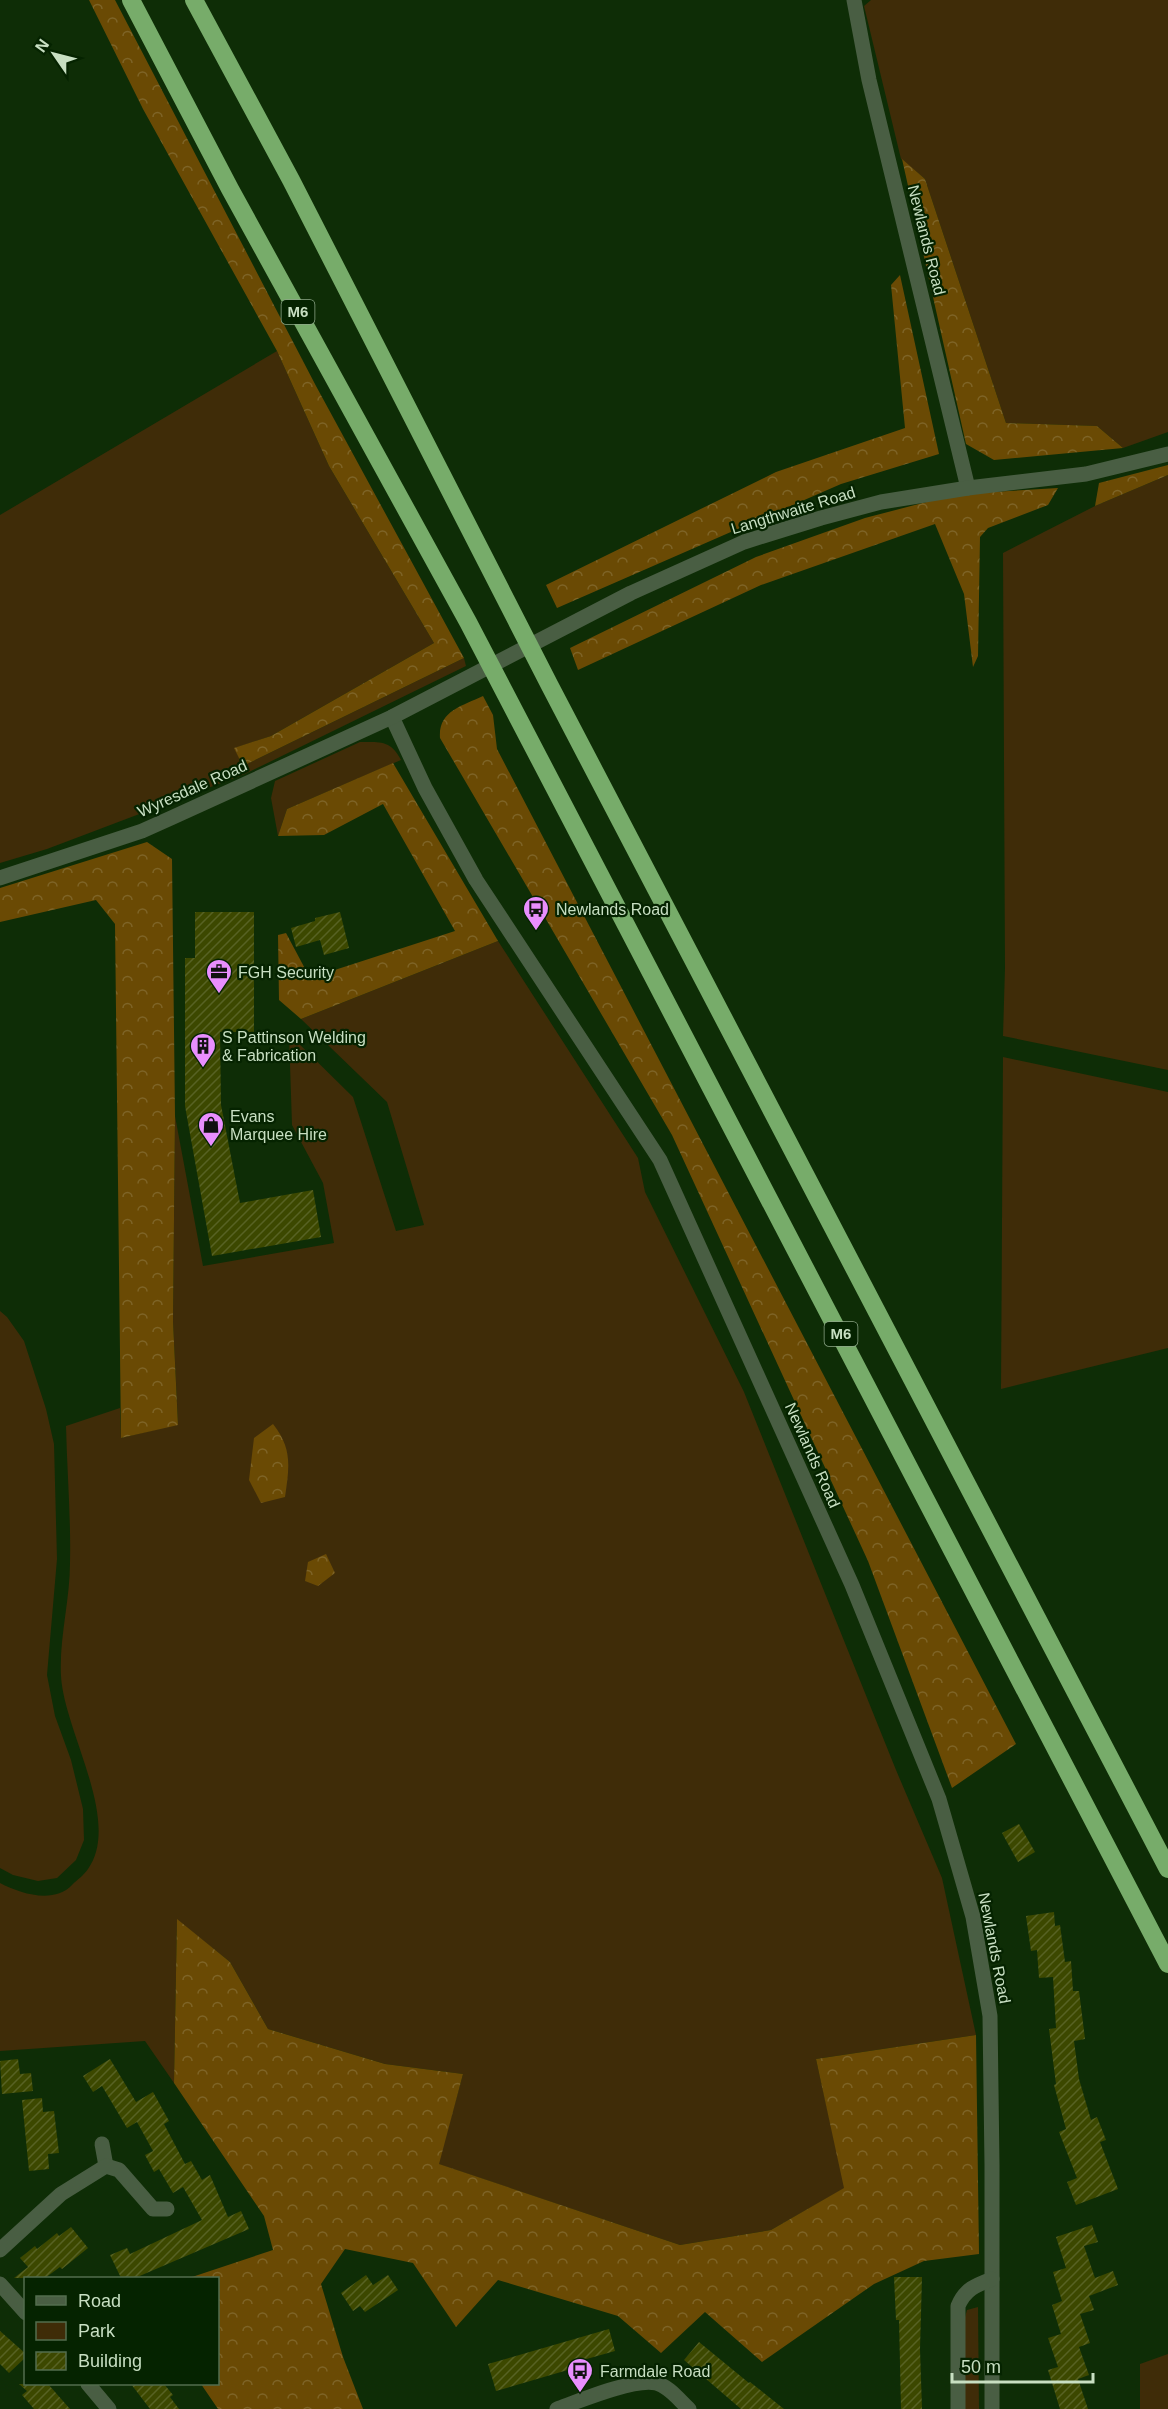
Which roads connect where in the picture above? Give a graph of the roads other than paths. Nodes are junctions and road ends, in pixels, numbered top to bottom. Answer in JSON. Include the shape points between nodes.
{"nodes":[{"id":1,"x":131,"y":0,"type":"edge"},
{"id":2,"x":194,"y":0,"type":"edge"},
{"id":3,"x":854,"y":0,"type":"edge"},
{"id":4,"x":1168,"y":454,"type":"edge"},
{"id":5,"x":968,"y":488,"type":"junction"},
{"id":6,"x":392,"y":717,"type":"junction"},
{"id":7,"x":0,"y":878,"type":"edge"},
{"id":8,"x":1168,"y":1869,"type":"edge"},
{"id":9,"x":1168,"y":1964,"type":"edge"},
{"id":10,"x":102,"y":2144,"type":"dead end"},
{"id":11,"x":106,"y":2166,"type":"junction"},
{"id":12,"x":157,"y":2213,"type":"dead end"},
{"id":13,"x":0,"y":2250,"type":"edge"},
{"id":14,"x":992,"y":2279,"type":"junction"},
{"id":15,"x":0,"y":2284,"type":"edge"},
{"id":16,"x":24,"y":2311,"type":"edge"},
{"id":17,"x":89,"y":2385,"type":"edge"},
{"id":18,"x":109,"y":2409,"type":"edge"},
{"id":19,"x":557,"y":2409,"type":"edge"},
{"id":20,"x":689,"y":2409,"type":"edge"},
{"id":21,"x":958,"y":2409,"type":"edge"},
{"id":22,"x":992,"y":2409,"type":"edge"}],
"edges":[{"from":1,"to":9,"type":"highway","number":"M6","via":[[468,622]]},
{"from":2,"to":8,"type":"highway","number":"M6"},
{"from":3,"to":5,"type":"street","name":"Newlands Road","via":[[869,80]]},
{"from":4,"to":5,"type":"street","name":"Langthwaite Road","via":[[1086,474]]},
{"from":5,"to":6,"type":"street","name":"Langthwaite Road","via":[[881,502],[744,542],[631,593]]},
{"from":6,"to":7,"type":"street","name":"Wyresdale Road","via":[[142,831]]},
{"from":6,"to":14,"type":"street","name":"Newlands Road","via":[[425,788],[476,880],[660,1160],[852,1586],[939,1799],[973,1917],[990,2016]]},
{"from":10,"to":11,"type":"street"},
{"from":11,"to":12,"type":"street","via":[[119,2170]]},
{"from":11,"to":13,"type":"street","via":[[61,2194]]},
{"from":14,"to":21,"type":"street","via":[[972,2287],[962,2295],[958,2306]]},
{"from":14,"to":22,"type":"street","name":"Newlands Road"},
{"from":15,"to":16,"type":"street"},
{"from":17,"to":18,"type":"street"},
{"from":19,"to":20,"type":"street","via":[[634,2384],[657,2383]]}]}
